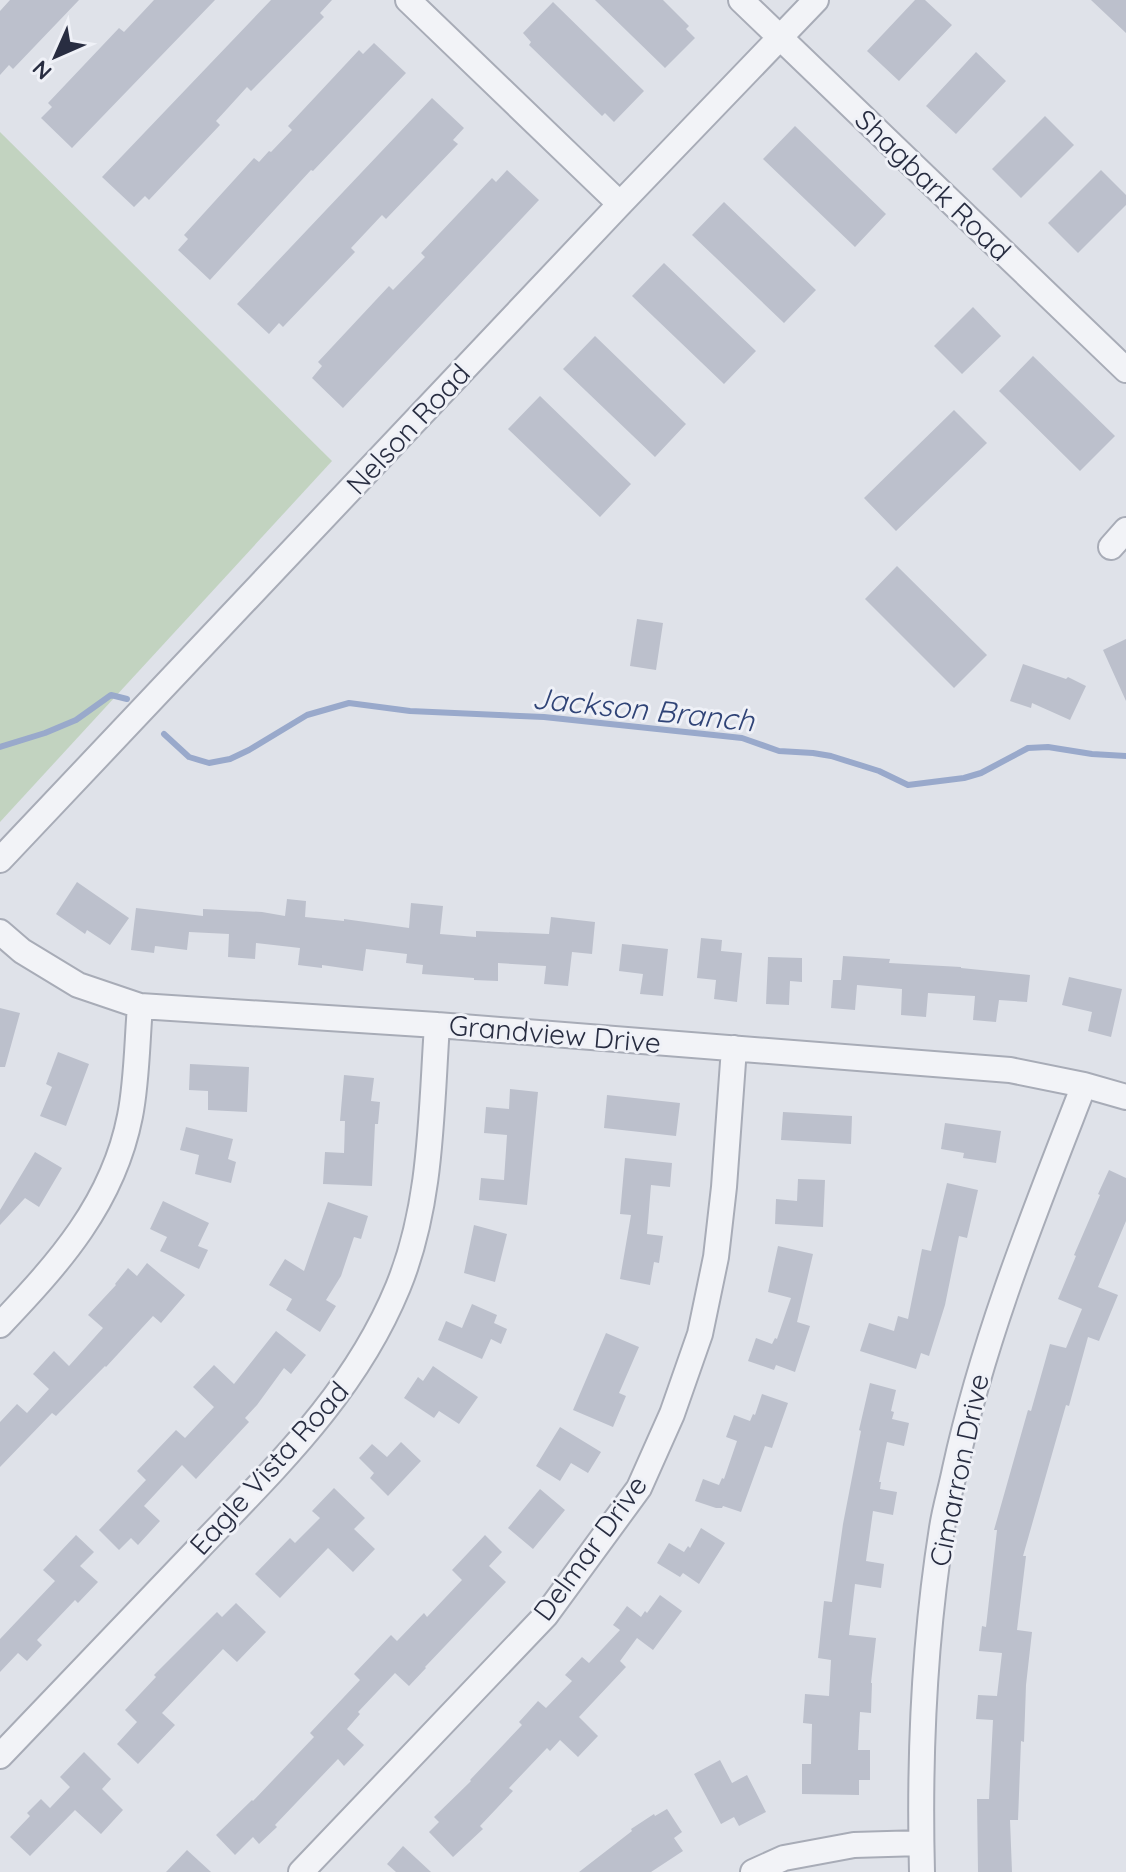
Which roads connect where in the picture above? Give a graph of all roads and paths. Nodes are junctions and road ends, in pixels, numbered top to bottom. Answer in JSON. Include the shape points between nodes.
{"nodes":[{"id":1,"x":408,"y":0,"type":"edge"},
{"id":2,"x":741,"y":0,"type":"edge"},
{"id":3,"x":816,"y":0,"type":"edge"},
{"id":4,"x":780,"y":38,"type":"junction"},
{"id":5,"x":620,"y":204,"type":"junction"},
{"id":6,"x":1126,"y":370,"type":"edge"},
{"id":7,"x":0,"y":860,"type":"edge"},
{"id":8,"x":0,"y":932,"type":"edge"},
{"id":9,"x":140,"y":1006,"type":"junction"},
{"id":10,"x":437,"y":1025,"type":"junction"},
{"id":11,"x":734,"y":1048,"type":"junction"},
{"id":12,"x":1084,"y":1085,"type":"junction"},
{"id":13,"x":1126,"y":1097,"type":"edge"},
{"id":14,"x":0,"y":1325,"type":"edge"},
{"id":15,"x":0,"y":1756,"type":"edge"},
{"id":16,"x":921,"y":1843,"type":"junction"},
{"id":17,"x":301,"y":1872,"type":"edge"},
{"id":18,"x":753,"y":1872,"type":"edge"},
{"id":19,"x":922,"y":1872,"type":"edge"}],
"edges":[{"from":1,"to":5,"type":"street"},
{"from":2,"to":4,"type":"street","name":"Shagbark Road"},
{"from":3,"to":4,"type":"street","name":"Nelson Road"},
{"from":4,"to":5,"type":"street","name":"Nelson Road"},
{"from":4,"to":6,"type":"street","name":"Shagbark Road"},
{"from":5,"to":7,"type":"street","name":"Nelson Road"},
{"from":8,"to":9,"type":"street","name":"Grandview Drive","via":[[78,985]]},
{"from":9,"to":10,"type":"street","name":"Grandview Drive"},
{"from":9,"to":14,"type":"street","via":[[130,1116],[116,1165],[90,1218],[49,1274]]},
{"from":10,"to":11,"type":"street","name":"Grandview Drive"},
{"from":10,"to":15,"type":"street","name":"Eagle Vista Road","via":[[421,1211],[398,1286],[365,1355],[278,1466]]},
{"from":11,"to":12,"type":"street","name":"Grandview Drive","via":[[1010,1070]]},
{"from":11,"to":17,"type":"street","name":"Delmar Drive","via":[[716,1257],[700,1334],[639,1488],[546,1615]]},
{"from":12,"to":13,"type":"street","name":"Grandview Drive"},
{"from":12,"to":16,"type":"street","name":"Cimarron Drive","via":[[986,1349],[942,1526],[922,1732]]},
{"from":16,"to":18,"type":"street","via":[[854,1845],[784,1858]]},
{"from":16,"to":19,"type":"street","name":"Cimarron Drive"}]}
